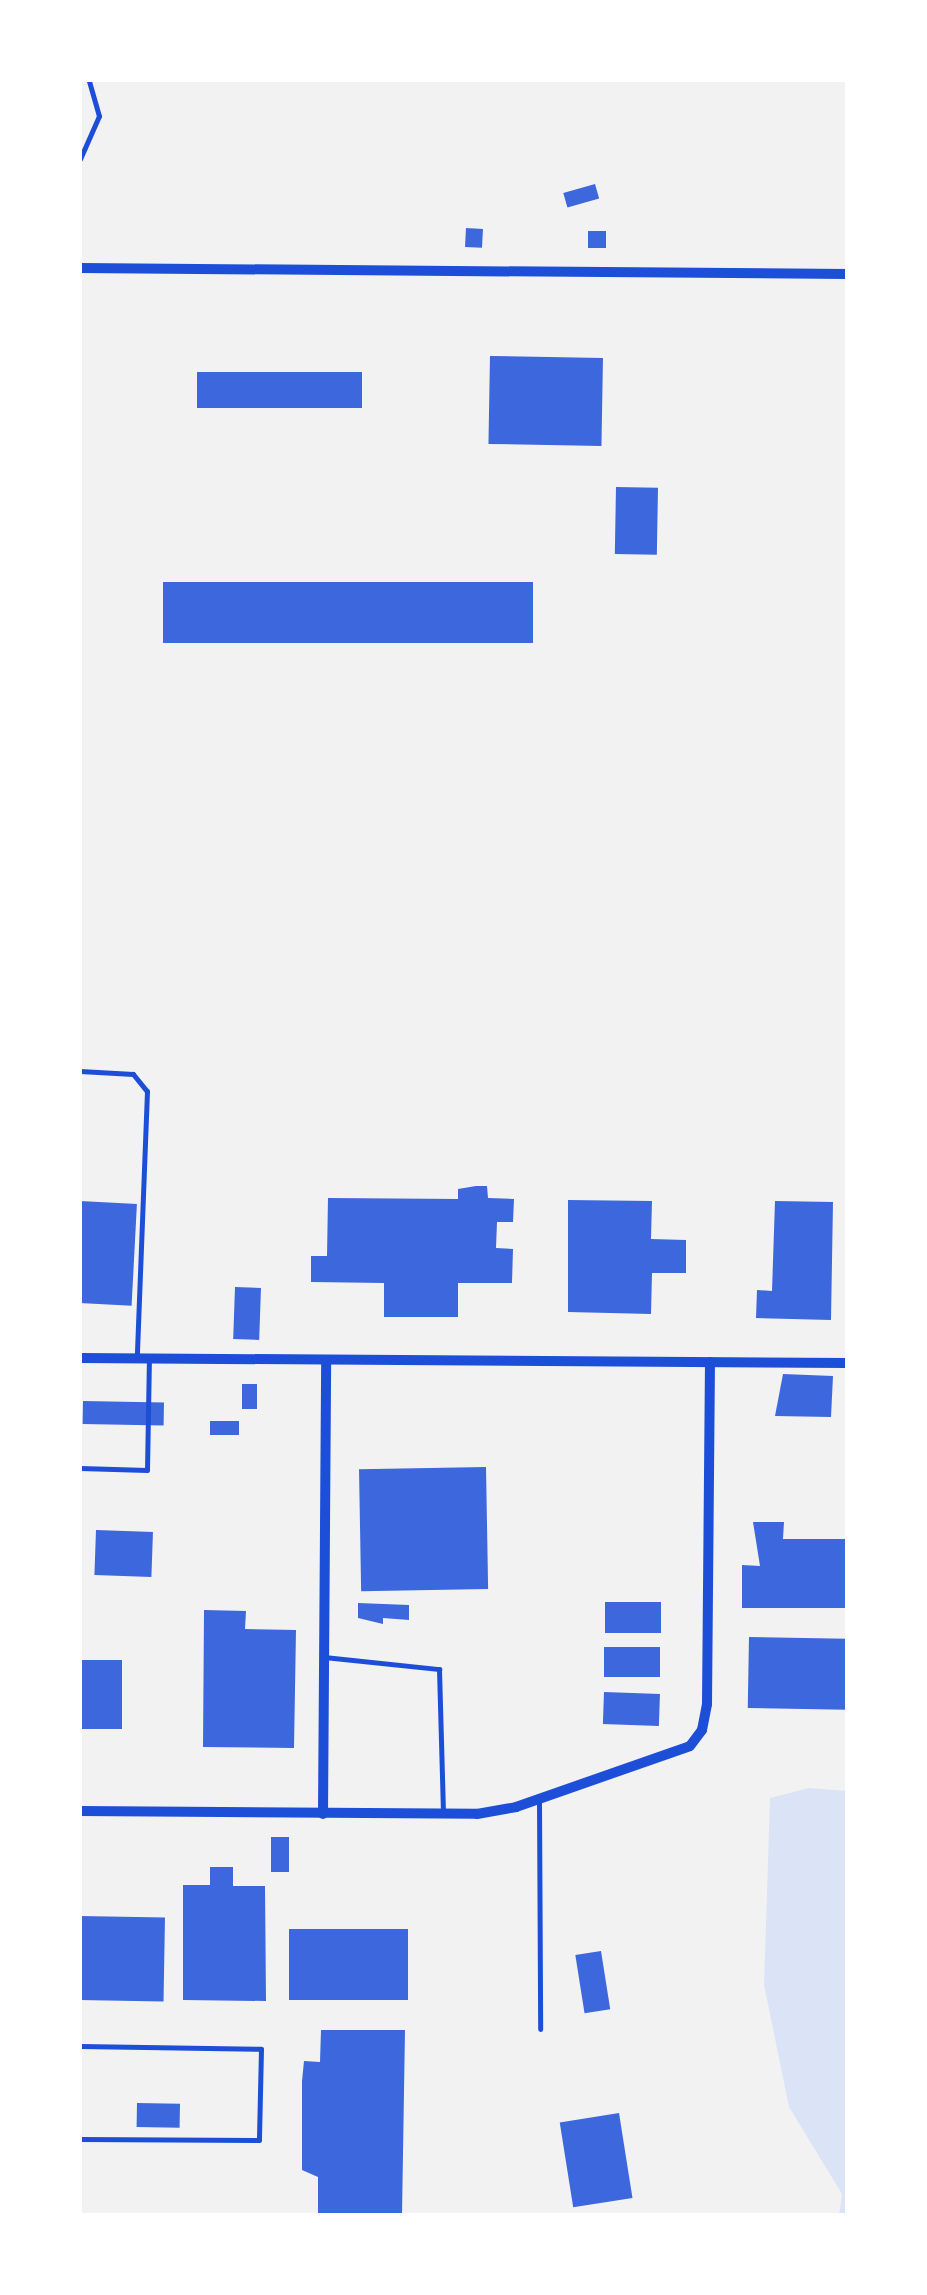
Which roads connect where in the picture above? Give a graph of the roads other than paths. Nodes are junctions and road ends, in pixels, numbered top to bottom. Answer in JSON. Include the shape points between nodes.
{"nodes":[{"id":1,"x":89,"y":80,"type":"edge"},
{"id":2,"x":80,"y":159,"type":"edge"},
{"id":3,"x":80,"y":268,"type":"edge"},
{"id":4,"x":847,"y":274,"type":"edge"},
{"id":5,"x":80,"y":1071,"type":"edge"},
{"id":6,"x":80,"y":1358,"type":"edge"},
{"id":7,"x":143,"y":1358,"type":"junction"},
{"id":8,"x":326,"y":1360,"type":"junction"},
{"id":9,"x":710,"y":1362,"type":"junction"},
{"id":10,"x":847,"y":1364,"type":"edge"},
{"id":11,"x":80,"y":1468,"type":"edge"},
{"id":12,"x":324,"y":1658,"type":"junction"},
{"id":13,"x":539,"y":1799,"type":"junction"},
{"id":14,"x":80,"y":1811,"type":"edge"},
{"id":15,"x":324,"y":1814,"type":"junction"},
{"id":16,"x":443,"y":1814,"type":"junction"},
{"id":17,"x":540,"y":2029,"type":"dead end"},
{"id":18,"x":80,"y":2046,"type":"edge"},
{"id":19,"x":80,"y":2139,"type":"edge"}],
"edges":[{"from":1,"to":2,"type":"lane","via":[[99,116]]},
{"from":3,"to":4,"type":"street"},
{"from":5,"to":7,"type":"lane","via":[[133,1074],[147,1091]]},
{"from":6,"to":7,"type":"street"},
{"from":7,"to":8,"type":"street"},
{"from":7,"to":11,"type":"lane","via":[[146,1470]]},
{"from":8,"to":9,"type":"street"},
{"from":8,"to":12,"type":"street"},
{"from":9,"to":10,"type":"street"},
{"from":9,"to":13,"type":"street","via":[[702,1730],[671,1756]]},
{"from":12,"to":15,"type":"street"},
{"from":12,"to":16,"type":"lane","via":[[438,1669]]},
{"from":13,"to":16,"type":"street","via":[[493,1812]]},
{"from":13,"to":17,"type":"lane"},
{"from":14,"to":15,"type":"street"},
{"from":15,"to":16,"type":"street"},
{"from":18,"to":19,"type":"lane","via":[[261,2048],[259,2140]]}]}
